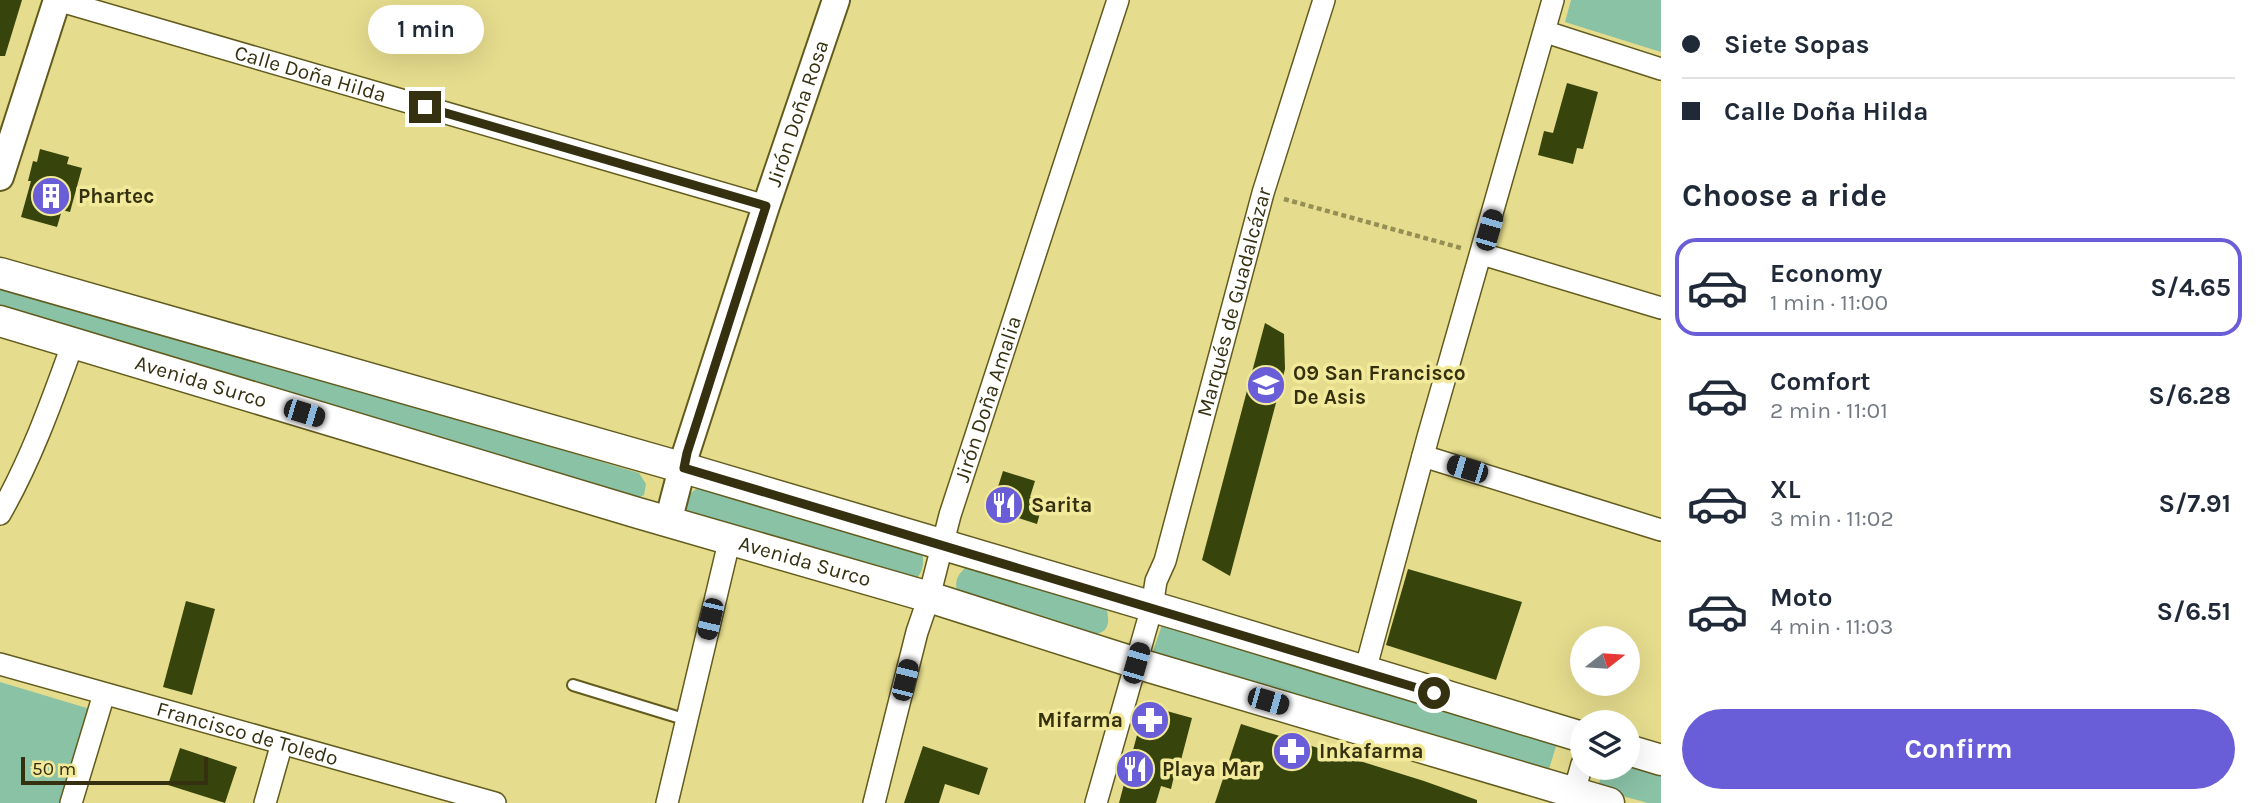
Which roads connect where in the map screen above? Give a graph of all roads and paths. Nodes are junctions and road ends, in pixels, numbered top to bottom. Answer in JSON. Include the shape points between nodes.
{"nodes":[{"id":1,"x":57,"y":0,"type":"edge"},
{"id":2,"x":836,"y":0,"type":"edge"},
{"id":3,"x":1118,"y":0,"type":"edge"},
{"id":4,"x":1324,"y":0,"type":"edge"},
{"id":5,"x":1553,"y":0,"type":"edge"},
{"id":6,"x":1546,"y":32,"type":"junction"},
{"id":7,"x":1661,"y":69,"type":"edge"},
{"id":8,"x":0,"y":177,"type":"edge"},
{"id":9,"x":1263,"y":193,"type":"junction"},
{"id":10,"x":766,"y":206,"type":"junction"},
{"id":11,"x":1482,"y":254,"type":"junction"},
{"id":12,"x":0,"y":273,"type":"edge"},
{"id":13,"x":1661,"y":308,"type":"edge"},
{"id":14,"x":0,"y":321,"type":"edge"},
{"id":15,"x":73,"y":343,"type":"junction"},
{"id":16,"x":1423,"y":456,"type":"junction"},
{"id":17,"x":684,"y":468,"type":"junction"},
{"id":18,"x":0,"y":514,"type":"edge"},
{"id":19,"x":668,"y":522,"type":"junction"},
{"id":20,"x":1661,"y":530,"type":"edge"},
{"id":21,"x":730,"y":538,"type":"junction"},
{"id":22,"x":943,"y":544,"type":"junction"},
{"id":23,"x":929,"y":597,"type":"junction"},
{"id":24,"x":1152,"y":607,"type":"junction"},
{"id":25,"x":1136,"y":663,"type":"junction"},
{"id":26,"x":0,"y":664,"type":"edge"},
{"id":27,"x":1365,"y":671,"type":"junction"},
{"id":28,"x":573,"y":685,"type":"dead end"},
{"id":29,"x":103,"y":694,"type":"junction"},
{"id":30,"x":687,"y":720,"type":"junction"},
{"id":31,"x":1570,"y":733,"type":"edge"},
{"id":32,"x":282,"y":743,"type":"junction"},
{"id":33,"x":1640,"y":754,"type":"edge"},
{"id":34,"x":1661,"y":760,"type":"edge"},
{"id":35,"x":1577,"y":780,"type":"edge"},
{"id":36,"x":1572,"y":798,"type":"edge"},
{"id":37,"x":469,"y":800,"type":"edge"},
{"id":38,"x":71,"y":803,"type":"edge"},
{"id":39,"x":265,"y":803,"type":"edge"},
{"id":40,"x":495,"y":803,"type":"edge"},
{"id":41,"x":667,"y":803,"type":"edge"},
{"id":42,"x":874,"y":803,"type":"edge"},
{"id":43,"x":1096,"y":803,"type":"edge"},
{"id":44,"x":1609,"y":803,"type":"edge"}],
"edges":[{"from":1,"to":8,"type":"street"},
{"from":1,"to":10,"type":"street","name":"Calle Doña Hilda"},
{"from":2,"to":10,"type":"street","name":"Jirón Doña Rosa"},
{"from":3,"to":22,"type":"street","name":"Jirón Doña Amalia"},
{"from":4,"to":9,"type":"street","name":"Marqués de Guadalcázar"},
{"from":5,"to":6,"type":"street"},
{"from":6,"to":7,"type":"street"},
{"from":6,"to":11,"type":"street"},
{"from":9,"to":11,"type":"path"},
{"from":9,"to":24,"type":"street","name":"Marqués de Guadalcázar"},
{"from":10,"to":17,"type":"street","name":"Jirón Doña Rosa"},
{"from":11,"to":13,"type":"street"},
{"from":11,"to":16,"type":"street"},
{"from":12,"to":17,"type":"main road"},
{"from":14,"to":15,"type":"main road","name":"Avenida Surco"},
{"from":15,"to":18,"type":"street","via":[[16,487]]},
{"from":15,"to":19,"type":"main road","name":"Avenida Surco"},
{"from":16,"to":20,"type":"street"},
{"from":16,"to":27,"type":"street"},
{"from":17,"to":19,"type":"street","name":"Jirón Doña Rosa"},
{"from":17,"to":22,"type":"main road"},
{"from":19,"to":21,"type":"main road","name":"Avenida Surco"},
{"from":21,"to":23,"type":"main road","name":"Avenida Surco"},
{"from":21,"to":30,"type":"street"},
{"from":22,"to":23,"type":"street","name":"Jirón Doña Amalia"},
{"from":22,"to":24,"type":"main road"},
{"from":23,"to":25,"type":"main road","name":"Avenida Surco"},
{"from":23,"to":42,"type":"street","name":"Jirón Doña Amalia"},
{"from":24,"to":25,"type":"street","name":"Marqués de Guadalcázar"},
{"from":24,"to":27,"type":"main road"},
{"from":25,"to":36,"type":"main road","name":"Avenida Surco","via":[[1434,749]]},
{"from":25,"to":43,"type":"street","name":"Marqués de Guadalcázar"},
{"from":26,"to":29,"type":"street","name":"Francisco de Toledo"},
{"from":27,"to":31,"type":"main road"},
{"from":28,"to":30,"type":"lane"},
{"from":29,"to":32,"type":"street","name":"Francisco de Toledo"},
{"from":29,"to":38,"type":"street"},
{"from":30,"to":41,"type":"street"},
{"from":32,"to":37,"type":"street","name":"Francisco de Toledo"},
{"from":32,"to":39,"type":"street"},
{"from":33,"to":34,"type":"main road"},
{"from":35,"to":36,"type":"street"},
{"from":36,"to":44,"type":"main road","name":"Avenida Surco"},
{"from":37,"to":40,"type":"street","name":"Francisco de Toledo"}]}
